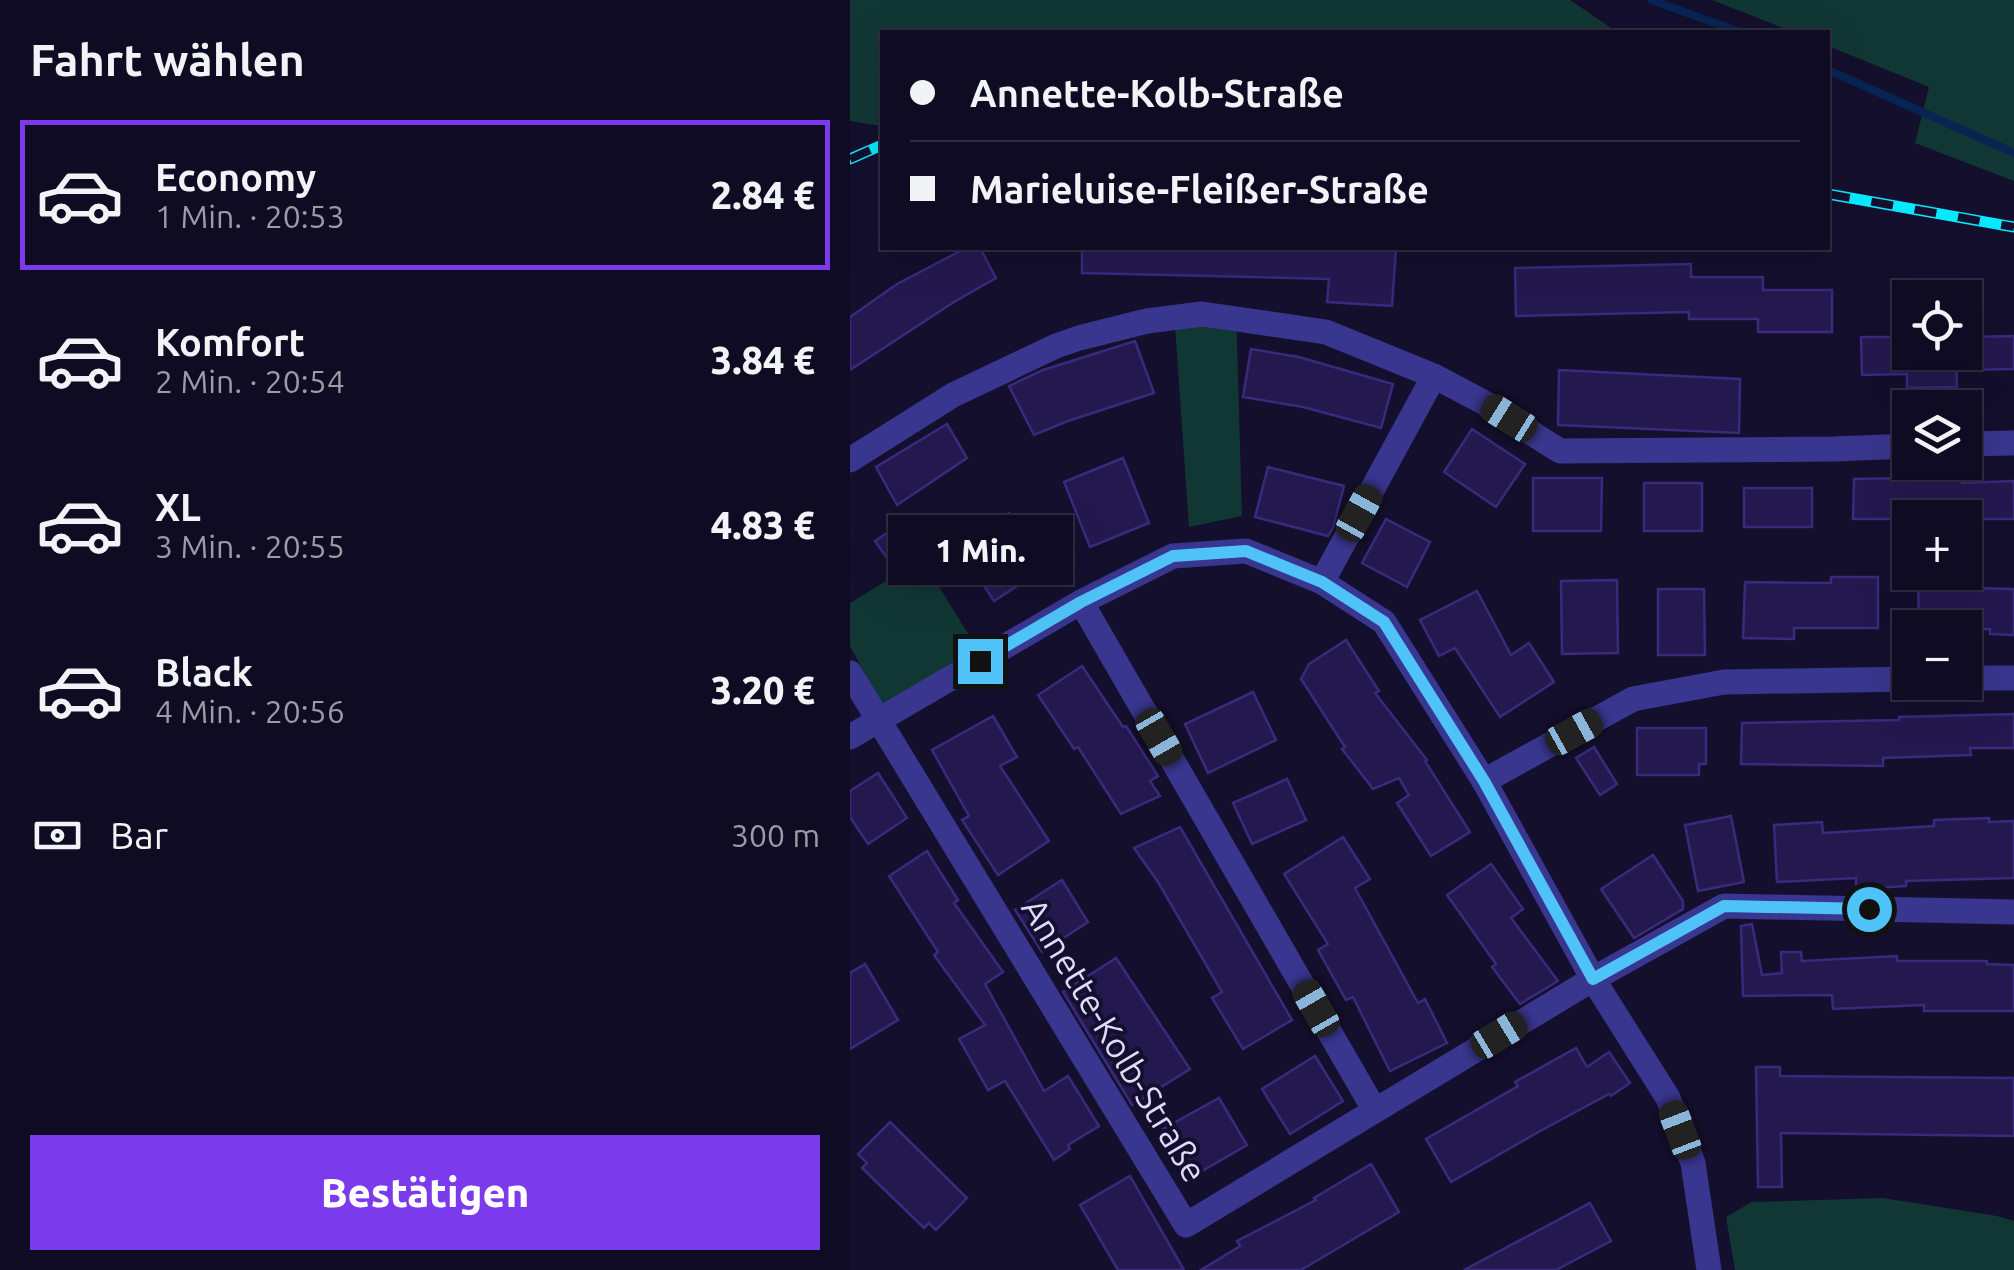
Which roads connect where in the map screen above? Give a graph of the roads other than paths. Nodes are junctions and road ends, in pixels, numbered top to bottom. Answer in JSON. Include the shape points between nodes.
{"nodes":[{"id":1,"x":1434,"y":376,"type":"junction"},
{"id":2,"x":2014,"y":442,"type":"edge"},
{"id":3,"x":1982,"y":443,"type":"edge"},
{"id":4,"x":1892,"y":447,"type":"edge"},
{"id":5,"x":850,"y":460,"type":"edge"},
{"id":6,"x":1322,"y":582,"type":"junction"},
{"id":7,"x":1081,"y":602,"type":"junction"},
{"id":8,"x":850,"y":673,"type":"edge"},
{"id":9,"x":1982,"y":678,"type":"edge"},
{"id":10,"x":2014,"y":678,"type":"edge"},
{"id":11,"x":1892,"y":679,"type":"edge"},
{"id":12,"x":878,"y":720,"type":"junction"},
{"id":13,"x":850,"y":737,"type":"edge"},
{"id":14,"x":1484,"y":781,"type":"junction"},
{"id":15,"x":2014,"y":912,"type":"edge"},
{"id":16,"x":1593,"y":979,"type":"junction"},
{"id":17,"x":1374,"y":1109,"type":"junction"},
{"id":18,"x":1709,"y":1270,"type":"edge"}],
"edges":[{"from":1,"to":4,"type":"street","via":[[1560,451]]},
{"from":1,"to":5,"type":"street","via":[[1326,332],[1202,314],[1148,321],[1056,346],[954,395]]},
{"from":1,"to":6,"type":"street"},
{"from":2,"to":3,"type":"street"},
{"from":6,"to":7,"type":"street","via":[[1246,551],[1173,556]]},
{"from":6,"to":14,"type":"street","via":[[1384,622]]},
{"from":7,"to":12,"type":"street"},
{"from":7,"to":17,"type":"street"},
{"from":8,"to":12,"type":"street","name":"Annette-Kolb-Straße"},
{"from":9,"to":10,"type":"street"},
{"from":11,"to":14,"type":"street","via":[[1724,682],[1633,699]]},
{"from":12,"to":13,"type":"street"},
{"from":12,"to":17,"type":"street","name":"Annette-Kolb-Straße","via":[[1186,1225]]},
{"from":14,"to":16,"type":"street"},
{"from":15,"to":16,"type":"street","name":"Annette-Kolb-Straße","via":[[1724,906]]},
{"from":16,"to":17,"type":"street","name":"Annette-Kolb-Straße"},
{"from":16,"to":18,"type":"street","via":[[1668,1098],[1693,1163]]}]}
